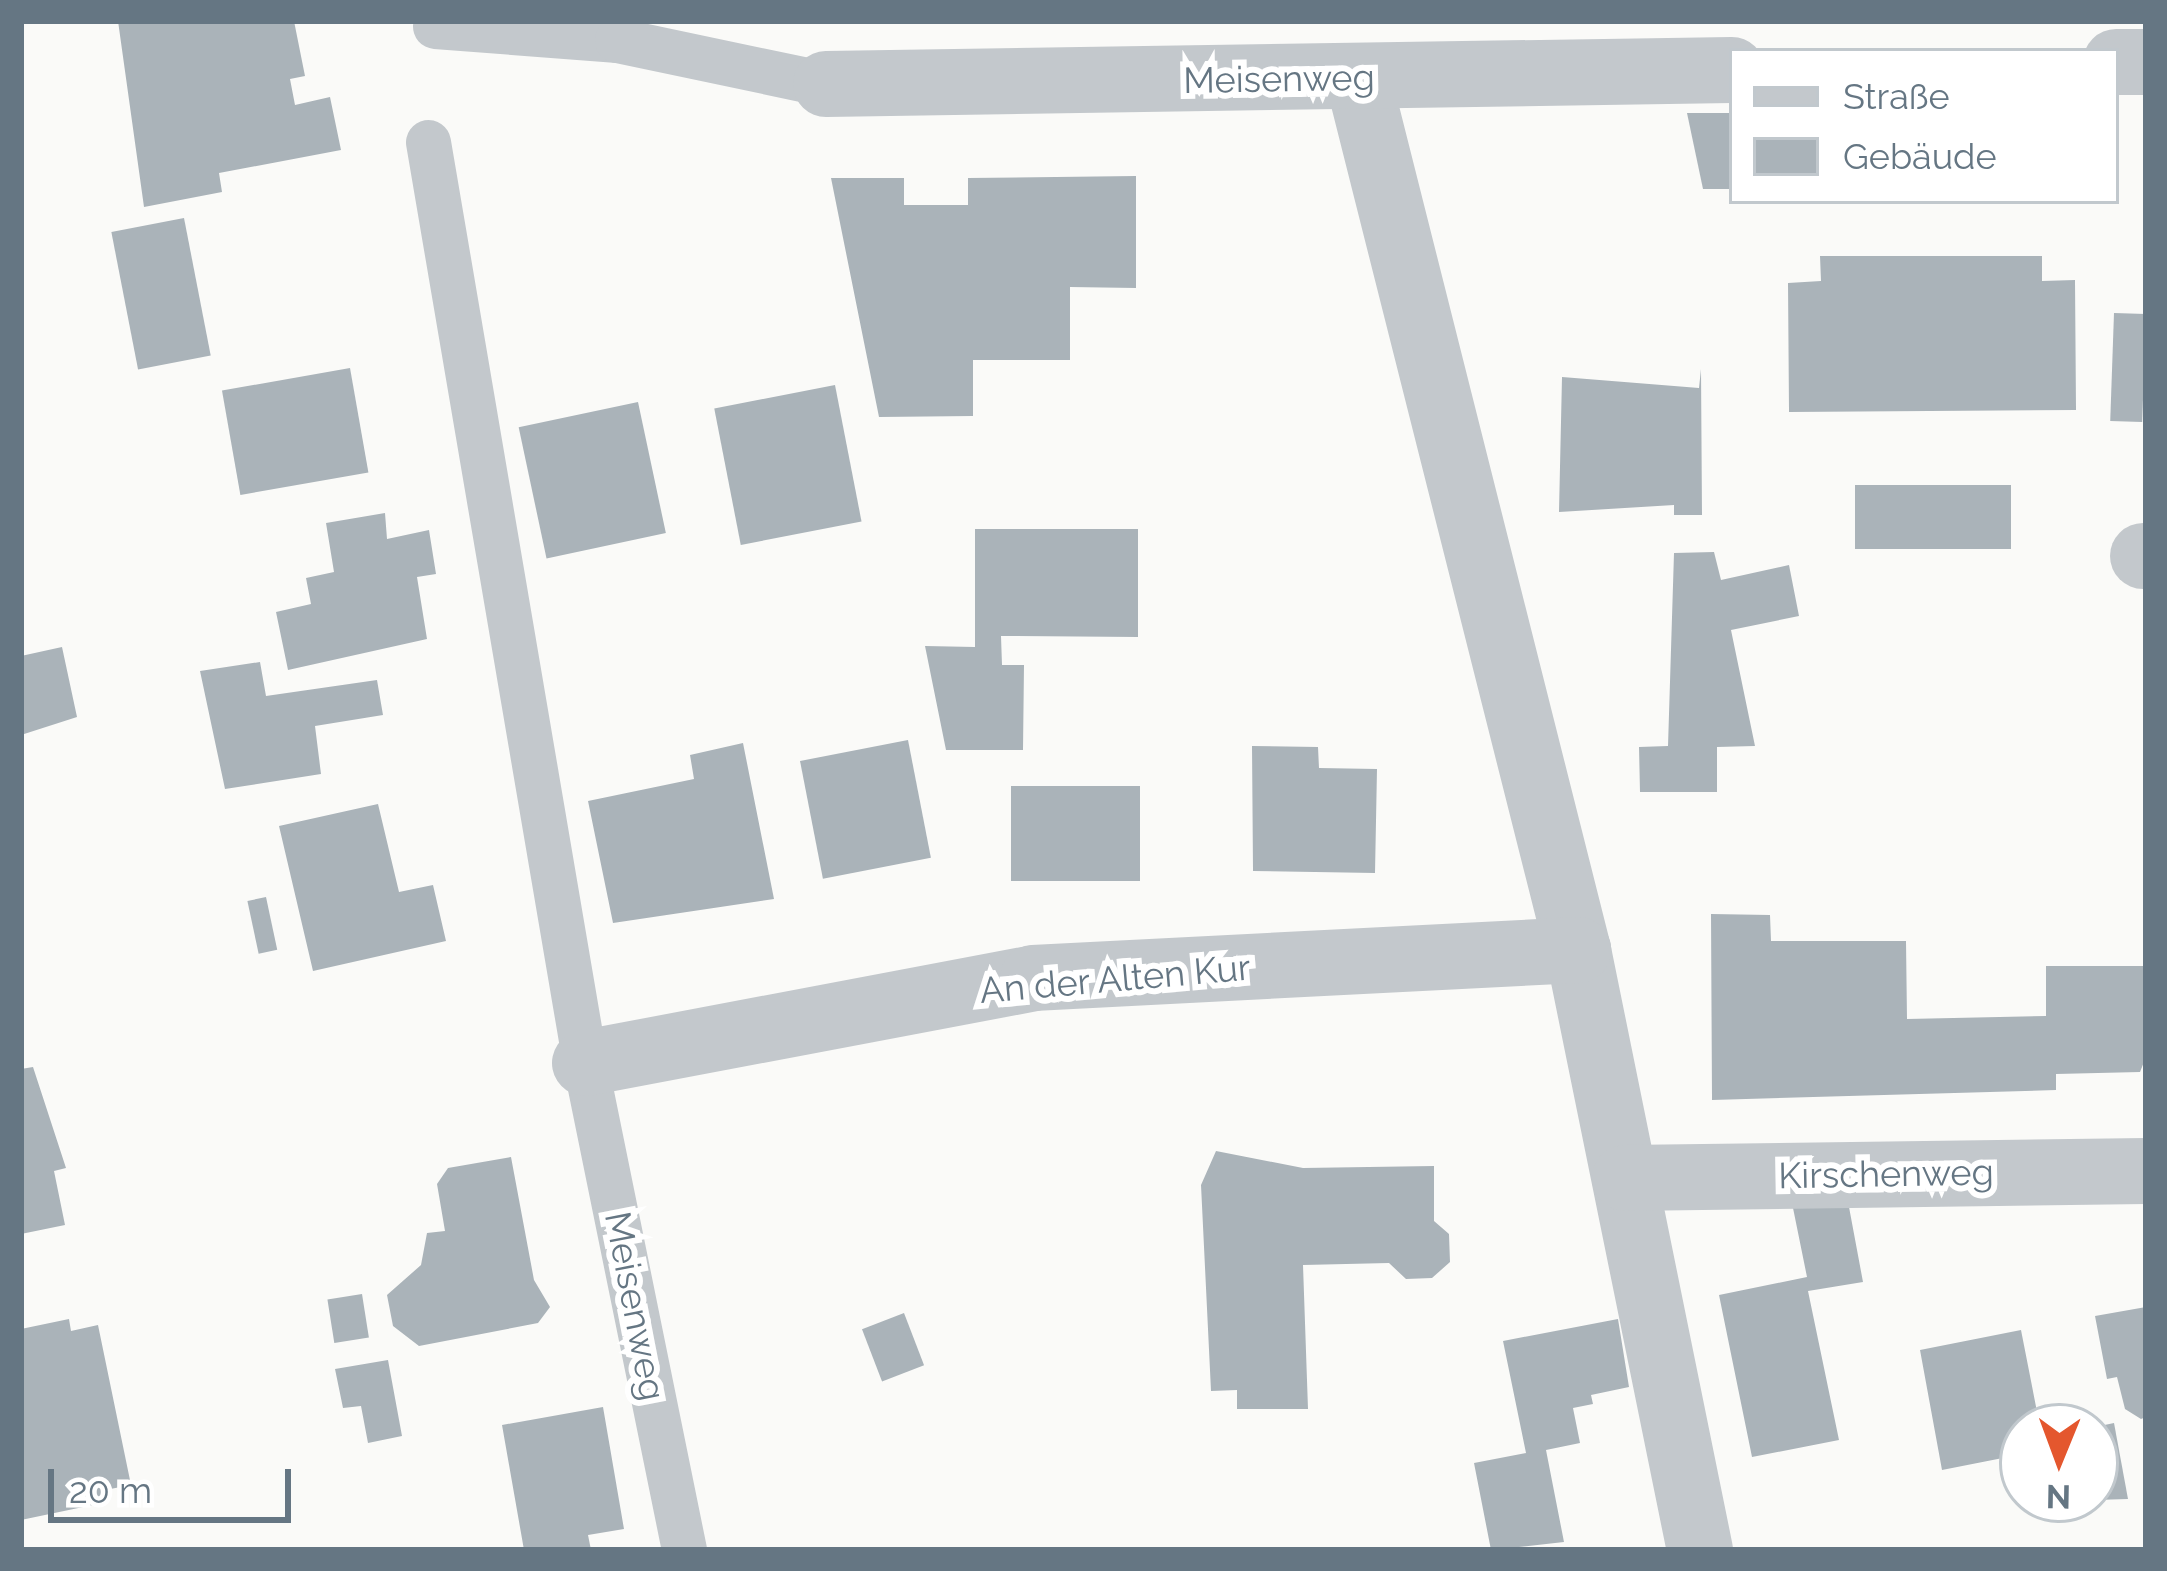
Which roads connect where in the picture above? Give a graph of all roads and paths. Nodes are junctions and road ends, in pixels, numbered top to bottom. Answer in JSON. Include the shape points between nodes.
{"nodes":[{"id":1,"x":435,"y":26,"type":"dead end"},
{"id":2,"x":1729,"y":70,"type":"edge"},
{"id":3,"x":1358,"y":78,"type":"junction"},
{"id":4,"x":826,"y":84,"type":"joint"},
{"id":5,"x":428,"y":142,"type":"dead end"},
{"id":6,"x":1578,"y":950,"type":"junction"},
{"id":7,"x":585,"y":1063,"type":"junction"},
{"id":8,"x":2146,"y":1171,"type":"edge"},
{"id":9,"x":1625,"y":1178,"type":"junction"},
{"id":10,"x":684,"y":1550,"type":"edge"},
{"id":11,"x":1700,"y":1550,"type":"edge"}],
"edges":[{"from":1,"to":4,"type":"lane","via":[[617,40]]},
{"from":2,"to":3,"type":"street","name":"Meisenweg"},
{"from":3,"to":4,"type":"street","name":"Meisenweg"},
{"from":3,"to":6,"type":"street"},
{"from":5,"to":7,"type":"lane","name":"Meisenweg"},
{"from":6,"to":7,"type":"street","name":"An der Alten Kur","via":[[1033,978]]},
{"from":6,"to":9,"type":"street"},
{"from":7,"to":10,"type":"lane","name":"Meisenweg"},
{"from":8,"to":9,"type":"street","name":"Kirschenweg"},
{"from":9,"to":11,"type":"street"}]}
